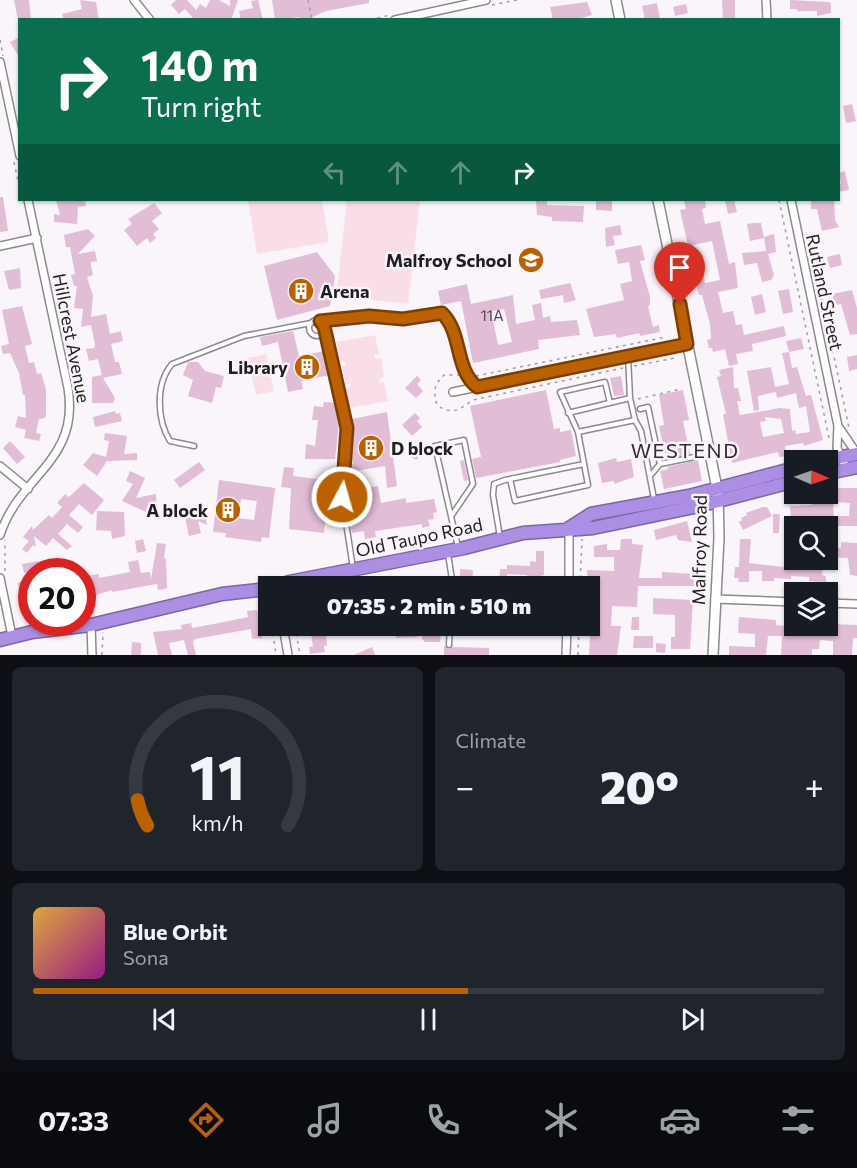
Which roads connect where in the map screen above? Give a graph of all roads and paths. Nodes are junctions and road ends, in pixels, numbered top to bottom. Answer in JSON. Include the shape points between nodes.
{"nodes":[{"id":1,"x":134,"y":0,"type":"edge"},
{"id":2,"x":308,"y":0,"type":"edge"},
{"id":3,"x":486,"y":0,"type":"edge"},
{"id":4,"x":616,"y":0,"type":"edge"},
{"id":5,"x":766,"y":0,"type":"edge"},
{"id":6,"x":466,"y":2,"type":"edge"},
{"id":7,"x":148,"y":18,"type":"edge"},
{"id":8,"x":312,"y":18,"type":"edge"},
{"id":9,"x":403,"y":18,"type":"edge"},
{"id":10,"x":620,"y":18,"type":"edge"},
{"id":11,"x":767,"y":18,"type":"edge"},
{"id":12,"x":0,"y":62,"type":"edge"},
{"id":13,"x":18,"y":147,"type":"edge"},
{"id":14,"x":28,"y":201,"type":"edge"},
{"id":15,"x":658,"y":201,"type":"edge"},
{"id":16,"x":779,"y":201,"type":"edge"},
{"id":17,"x":791,"y":201,"type":"edge"},
{"id":18,"x":803,"y":232,"type":"dead end"},
{"id":19,"x":37,"y":238,"type":"junction"},
{"id":20,"x":0,"y":246,"type":"edge"},
{"id":21,"x":320,"y":321,"type":"junction"},
{"id":22,"x":310,"y":323,"type":"junction"},
{"id":23,"x":323,"y":331,"type":"junction"},
{"id":24,"x":666,"y":337,"type":"dead end"},
{"id":25,"x":687,"y":344,"type":"junction"},
{"id":26,"x":628,"y":356,"type":"junction"},
{"id":27,"x":467,"y":378,"type":"junction"},
{"id":28,"x":477,"y":387,"type":"junction"},
{"id":29,"x":681,"y":389,"type":"dead end"},
{"id":30,"x":453,"y":392,"type":"dead end"},
{"id":31,"x":630,"y":399,"type":"junction"},
{"id":32,"x":638,"y":399,"type":"dead end"},
{"id":33,"x":610,"y":403,"type":"junction"},
{"id":34,"x":640,"y":408,"type":"dead end"},
{"id":35,"x":568,"y":412,"type":"junction"},
{"id":36,"x":635,"y":420,"type":"junction"},
{"id":37,"x":838,"y":426,"type":"junction"},
{"id":38,"x":578,"y":432,"type":"junction"},
{"id":39,"x":850,"y":434,"type":"dead end"},
{"id":40,"x":194,"y":446,"type":"dead end"},
{"id":41,"x":831,"y":448,"type":"dead end"},
{"id":42,"x":710,"y":454,"type":"junction"},
{"id":43,"x":857,"y":454,"type":"edge"},
{"id":44,"x":841,"y":457,"type":"junction"},
{"id":45,"x":838,"y":458,"type":"edge"},
{"id":46,"x":584,"y":464,"type":"junction"},
{"id":47,"x":660,"y":464,"type":"junction"},
{"id":48,"x":0,"y":466,"type":"edge"},
{"id":49,"x":852,"y":468,"type":"edge"},
{"id":50,"x":784,"y":471,"type":"edge"},
{"id":51,"x":650,"y":476,"type":"junction"},
{"id":52,"x":510,"y":478,"type":"junction"},
{"id":53,"x":784,"y":484,"type":"edge"},
{"id":54,"x":717,"y":487,"type":"junction"},
{"id":55,"x":28,"y":489,"type":"junction"},
{"id":56,"x":718,"y":501,"type":"junction"},
{"id":57,"x":655,"y":503,"type":"junction"},
{"id":58,"x":452,"y":515,"type":"junction"},
{"id":59,"x":569,"y":528,"type":"junction"},
{"id":60,"x":2,"y":538,"type":"edge"},
{"id":61,"x":500,"y":538,"type":"junction"},
{"id":62,"x":582,"y":538,"type":"dead end"},
{"id":63,"x":453,"y":550,"type":"junction"},
{"id":64,"x":353,"y":569,"type":"junction"},
{"id":65,"x":322,"y":576,"type":"edge"},
{"id":66,"x":453,"y":576,"type":"edge"},
{"id":67,"x":569,"y":576,"type":"edge"},
{"id":68,"x":580,"y":576,"type":"edge"},
{"id":69,"x":3,"y":579,"type":"edge"},
{"id":70,"x":258,"y":594,"type":"edge"},
{"id":71,"x":715,"y":599,"type":"junction"},
{"id":72,"x":784,"y":602,"type":"edge"},
{"id":73,"x":838,"y":603,"type":"edge"},
{"id":74,"x":857,"y":604,"type":"edge"},
{"id":75,"x":96,"y":629,"type":"joint"},
{"id":76,"x":26,"y":636,"type":"edge"},
{"id":77,"x":95,"y":636,"type":"edge"},
{"id":78,"x":273,"y":636,"type":"edge"},
{"id":79,"x":285,"y":636,"type":"edge"},
{"id":80,"x":297,"y":636,"type":"edge"},
{"id":81,"x":449,"y":636,"type":"edge"},
{"id":82,"x":567,"y":636,"type":"edge"},
{"id":83,"x":579,"y":636,"type":"edge"},
{"id":84,"x":6,"y":638,"type":"edge"},
{"id":85,"x":449,"y":645,"type":"dead end"},
{"id":86,"x":92,"y":655,"type":"edge"},
{"id":87,"x":102,"y":655,"type":"edge"},
{"id":88,"x":276,"y":655,"type":"edge"},
{"id":89,"x":288,"y":655,"type":"edge"},
{"id":90,"x":300,"y":655,"type":"edge"},
{"id":91,"x":566,"y":655,"type":"edge"},
{"id":92,"x":578,"y":655,"type":"edge"},
{"id":93,"x":713,"y":655,"type":"edge"}],
"edges":[{"from":1,"to":7,"type":"street"},
{"from":2,"to":8,"type":"path"},
{"from":3,"to":6,"type":"street"},
{"from":4,"to":10,"type":"main road"},
{"from":5,"to":11,"type":"street"},
{"from":6,"to":9,"type":"street"},
{"from":12,"to":13,"type":"street"},
{"from":14,"to":19,"type":"street","name":"Hillcrest Avenue"},
{"from":15,"to":25,"type":"main road","name":"Malfroy Road"},
{"from":16,"to":41,"type":"path"},
{"from":17,"to":37,"type":"street","name":"Rutland Street"},
{"from":18,"to":39,"type":"path","via":[[809,237]]},
{"from":19,"to":20,"type":"street"},
{"from":19,"to":55,"type":"street","name":"Hillcrest Avenue","via":[[71,415],[56,455]]},
{"from":21,"to":22,"type":"lane"},
{"from":21,"to":23,"type":"lane"},
{"from":21,"to":27,"type":"lane","via":[[369,316],[403,319],[442,313],[451,325]]},
{"from":22,"to":23,"type":"lane","via":[[312,334],[320,335]]},
{"from":22,"to":40,"type":"lane","via":[[244,336],[172,364],[162,382],[162,422],[170,441]]},
{"from":23,"to":64,"type":"lane","via":[[347,428],[342,497]]},
{"from":24,"to":27,"type":"path"},
{"from":25,"to":26,"type":"street"},
{"from":25,"to":42,"type":"main road","name":"Malfroy Road"},
{"from":26,"to":28,"type":"street"},
{"from":26,"to":31,"type":"lane"},
{"from":27,"to":28,"type":"lane"},
{"from":28,"to":30,"type":"street"},
{"from":29,"to":32,"type":"path"},
{"from":31,"to":33,"type":"lane"},
{"from":31,"to":36,"type":"lane"},
{"from":33,"to":35,"type":"lane"},
{"from":33,"to":35,"type":"lane","via":[[605,382],[560,392]]},
{"from":34,"to":47,"type":"lane","via":[[648,407]]},
{"from":35,"to":38,"type":"lane"},
{"from":36,"to":38,"type":"lane"},
{"from":36,"to":51,"type":"lane"},
{"from":37,"to":43,"type":"street","name":"Rutland Street"},
{"from":37,"to":44,"type":"street","name":"Rutland Street","via":[[837,448]]},
{"from":38,"to":46,"type":"lane"},
{"from":42,"to":47,"type":"lane"},
{"from":42,"to":54,"type":"main road","name":"Malfroy Road"},
{"from":43,"to":44,"type":"highway"},
{"from":44,"to":45,"type":"highway"},
{"from":44,"to":49,"type":"street","name":"Rutland Street"},
{"from":46,"to":52,"type":"lane"},
{"from":46,"to":52,"type":"lane","via":[[588,485],[515,501]]},
{"from":47,"to":51,"type":"lane"},
{"from":48,"to":55,"type":"street"},
{"from":50,"to":54,"type":"highway","name":"Old Taupo Road"},
{"from":51,"to":57,"type":"lane"},
{"from":52,"to":61,"type":"lane","via":[[498,482],[493,489]]},
{"from":53,"to":56,"type":"highway","name":"Old Taupo Road"},
{"from":54,"to":56,"type":"main road","name":"Malfroy Road"},
{"from":54,"to":57,"type":"highway","name":"Old Taupo Road"},
{"from":55,"to":60,"type":"street","name":"Hillcrest Avenue","via":[[9,515]]},
{"from":56,"to":59,"type":"highway","name":"Old Taupo Road","via":[[593,528]]},
{"from":56,"to":71,"type":"main road","name":"Malfroy Road","via":[[720,538]]},
{"from":57,"to":59,"type":"highway","name":"Old Taupo Road","via":[[591,514]]},
{"from":58,"to":58,"type":"lane","via":[[435,446],[464,440],[473,484]]},
{"from":58,"to":63,"type":"lane"},
{"from":59,"to":61,"type":"highway","name":"Old Taupo Road"},
{"from":59,"to":67,"type":"street"},
{"from":60,"to":69,"type":"path"},
{"from":61,"to":63,"type":"highway","name":"Old Taupo Road"},
{"from":62,"to":68,"type":"path"},
{"from":63,"to":64,"type":"highway","name":"Old Taupo Road"},
{"from":63,"to":66,"type":"lane"},
{"from":64,"to":65,"type":"highway","name":"Old Taupo Road"},
{"from":69,"to":84,"type":"street"},
{"from":70,"to":75,"type":"highway","via":[[216,595]]},
{"from":71,"to":72,"type":"street"},
{"from":71,"to":93,"type":"main road","name":"Malfroy Road"},
{"from":73,"to":74,"type":"street"},
{"from":75,"to":87,"type":"path","via":[[103,631]]},
{"from":76,"to":84,"type":"highway"},
{"from":77,"to":86,"type":"street"},
{"from":78,"to":88,"type":"path"},
{"from":79,"to":89,"type":"street"},
{"from":80,"to":90,"type":"path"},
{"from":81,"to":85,"type":"lane"},
{"from":82,"to":91,"type":"street"},
{"from":83,"to":92,"type":"path"}]}
